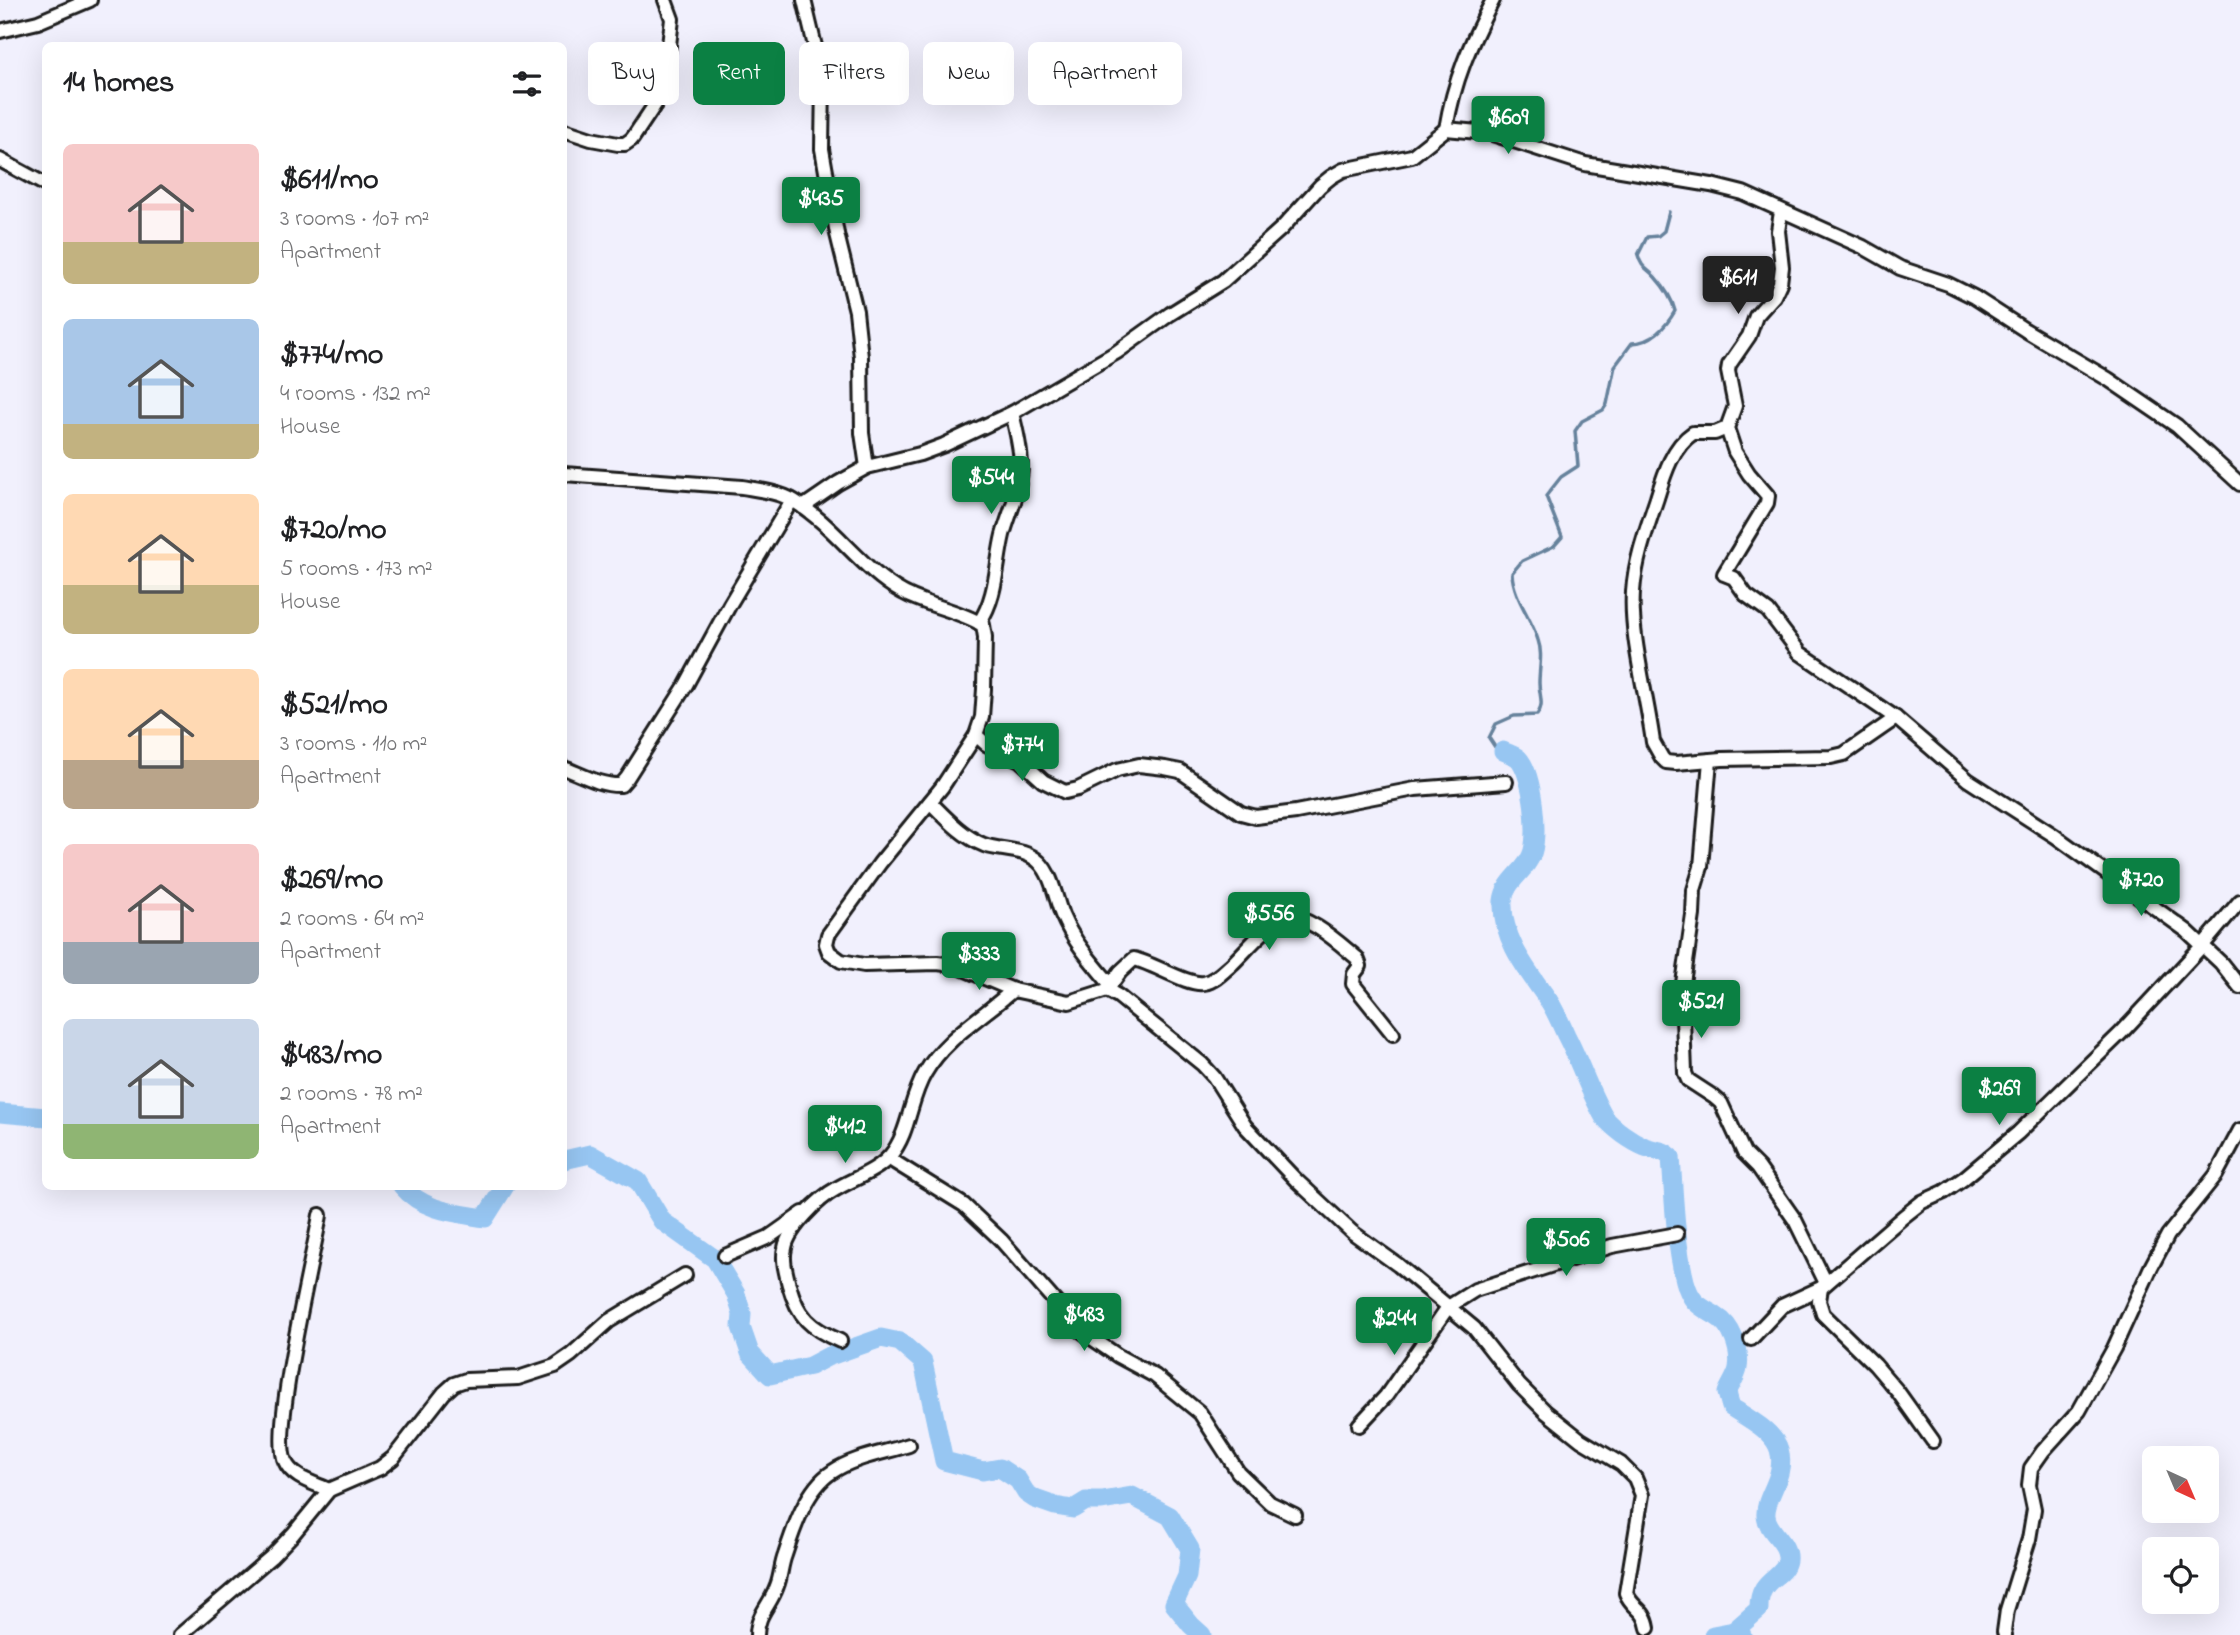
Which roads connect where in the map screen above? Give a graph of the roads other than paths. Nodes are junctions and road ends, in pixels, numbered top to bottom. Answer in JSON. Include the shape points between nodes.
{"nodes":[{"id":1,"x":90,"y":0,"type":"edge"},
{"id":2,"x":665,"y":0,"type":"edge"},
{"id":3,"x":804,"y":0,"type":"edge"},
{"id":4,"x":1493,"y":0,"type":"edge"},
{"id":5,"x":0,"y":31,"type":"edge"},
{"id":6,"x":1446,"y":129,"type":"junction"},
{"id":7,"x":567,"y":131,"type":"edge"},
{"id":8,"x":0,"y":160,"type":"edge"},
{"id":9,"x":42,"y":183,"type":"edge"},
{"id":10,"x":1782,"y":212,"type":"junction"},
{"id":11,"x":1012,"y":413,"type":"junction"},
{"id":12,"x":1727,"y":428,"type":"junction"},
{"id":13,"x":867,"y":467,"type":"junction"},
{"id":14,"x":567,"y":474,"type":"edge"},
{"id":15,"x":2240,"y":484,"type":"edge"},
{"id":16,"x":797,"y":504,"type":"junction"},
{"id":17,"x":979,"y":623,"type":"junction"},
{"id":18,"x":1896,"y":718,"type":"junction"},
{"id":19,"x":976,"y":735,"type":"junction"},
{"id":20,"x":1710,"y":760,"type":"junction"},
{"id":21,"x":567,"y":769,"type":"edge"},
{"id":22,"x":1506,"y":782,"type":"dead end"},
{"id":23,"x":930,"y":802,"type":"junction"},
{"id":24,"x":2240,"y":901,"type":"edge"},
{"id":25,"x":2214,"y":929,"type":"junction"},
{"id":26,"x":2187,"y":931,"type":"junction"},
{"id":27,"x":2203,"y":945,"type":"junction"},
{"id":28,"x":2240,"y":987,"type":"edge"},
{"id":29,"x":1109,"y":988,"type":"junction"},
{"id":30,"x":1013,"y":990,"type":"junction"},
{"id":31,"x":1393,"y":1034,"type":"dead end"},
{"id":32,"x":2240,"y":1130,"type":"edge"},
{"id":33,"x":888,"y":1158,"type":"junction"},
{"id":34,"x":817,"y":1203,"type":"junction"},
{"id":35,"x":320,"y":1215,"type":"dead end"},
{"id":36,"x":1677,"y":1234,"type":"dead end"},
{"id":37,"x":725,"y":1256,"type":"dead end"},
{"id":38,"x":685,"y":1275,"type":"dead end"},
{"id":39,"x":1824,"y":1286,"type":"junction"},
{"id":40,"x":1448,"y":1307,"type":"junction"},
{"id":41,"x":1751,"y":1339,"type":"dead end"},
{"id":42,"x":840,"y":1341,"type":"dead end"},
{"id":43,"x":1359,"y":1425,"type":"dead end"},
{"id":44,"x":1933,"y":1441,"type":"dead end"},
{"id":45,"x":909,"y":1445,"type":"dead end"},
{"id":46,"x":329,"y":1490,"type":"junction"},
{"id":47,"x":1295,"y":1515,"type":"dead end"},
{"id":48,"x":1648,"y":1629,"type":"dead end"},
{"id":49,"x":180,"y":1635,"type":"edge"},
{"id":50,"x":757,"y":1635,"type":"edge"},
{"id":51,"x":2005,"y":1635,"type":"edge"}],
"edges":[{"from":1,"to":5,"type":"street","via":[[38,22]]},
{"from":2,"to":7,"type":"street","via":[[672,19],[666,72],[656,103],[632,139],[618,144]]},
{"from":3,"to":13,"type":"street","via":[[823,80],[822,149],[856,311]]},
{"from":4,"to":6,"type":"street","via":[[1461,65]]},
{"from":6,"to":10,"type":"street","via":[[1489,133],[1585,164],[1711,185],[1743,193]]},
{"from":6,"to":11,"type":"street","via":[[1412,156],[1343,170],[1331,177],[1223,281],[1094,367]]},
{"from":8,"to":9,"type":"street"},
{"from":10,"to":12,"type":"street","via":[[1780,283],[1729,365],[1735,406]]},
{"from":10,"to":15,"type":"street","via":[[1974,297],[2177,426]]},
{"from":11,"to":13,"type":"street","via":[[932,449]]},
{"from":11,"to":17,"type":"street","via":[[1021,467],[990,602]]},
{"from":12,"to":18,"type":"street","via":[[1742,465],[1768,496],[1762,515],[1724,574],[1768,611],[1800,653]]},
{"from":12,"to":20,"type":"street","via":[[1693,433],[1673,456],[1646,530],[1633,591],[1633,619],[1653,742],[1666,762]]},
{"from":13,"to":16,"type":"street"},
{"from":14,"to":16,"type":"street","via":[[742,487],[771,492]]},
{"from":16,"to":17,"type":"street","via":[[888,583]]},
{"from":16,"to":21,"type":"street","via":[[730,604],[687,685],[628,778],[614,785]]},
{"from":17,"to":19,"type":"street","via":[[984,628],[984,689]]},
{"from":18,"to":20,"type":"street","via":[[1844,754],[1831,757]]},
{"from":18,"to":26,"type":"street","via":[[1968,780],[2056,836]]},
{"from":19,"to":22,"type":"street","via":[[1065,792],[1116,770],[1139,765],[1166,768],[1180,771],[1241,813],[1256,817],[1415,789]]},
{"from":19,"to":23,"type":"street"},
{"from":20,"to":39,"type":"street","via":[[1682,990],[1685,1073],[1721,1103],[1744,1153],[1795,1220]]},
{"from":23,"to":29,"type":"street","via":[[964,835],[1041,862],[1062,916]]},
{"from":23,"to":30,"type":"street","via":[[828,935],[829,952],[841,961],[864,965],[954,965]]},
{"from":24,"to":25,"type":"street"},
{"from":25,"to":26,"type":"street"},
{"from":25,"to":27,"type":"street"},
{"from":26,"to":27,"type":"street"},
{"from":27,"to":28,"type":"street"},
{"from":27,"to":39,"type":"street","via":[[2018,1133],[1963,1179],[1922,1202]]},
{"from":29,"to":30,"type":"street","via":[[1069,1002]]},
{"from":29,"to":31,"type":"street","via":[[1134,959],[1193,983],[1213,980],[1271,926],[1283,918],[1294,918],[1314,925],[1357,958],[1360,966],[1353,984]]},
{"from":29,"to":40,"type":"street","via":[[1202,1064],[1245,1126],[1296,1180]]},
{"from":30,"to":33,"type":"street","via":[[934,1058],[923,1076],[901,1142]]},
{"from":32,"to":51,"type":"street","via":[[2216,1175],[2168,1235],[2079,1410],[2031,1468],[2034,1509],[2007,1610]]},
{"from":33,"to":34,"type":"street"},
{"from":33,"to":47,"type":"street","via":[[964,1205],[1080,1330],[1155,1376],[1200,1413],[1238,1472],[1270,1503]]},
{"from":34,"to":37,"type":"street","via":[[769,1237]]},
{"from":34,"to":42,"type":"street","via":[[785,1247],[785,1268],[806,1321]]},
{"from":35,"to":46,"type":"street","via":[[281,1447],[295,1474]]},
{"from":36,"to":40,"type":"street","via":[[1612,1246],[1508,1278],[1475,1290]]},
{"from":38,"to":46,"type":"street","via":[[609,1321],[555,1366],[518,1378],[454,1384],[393,1458]]},
{"from":39,"to":41,"type":"street","via":[[1782,1306]]},
{"from":39,"to":44,"type":"street","via":[[1819,1301],[1823,1314],[1875,1365]]},
{"from":40,"to":43,"type":"street","via":[[1386,1396]]},
{"from":40,"to":48,"type":"street","via":[[1474,1328],[1546,1412],[1635,1478],[1642,1495],[1626,1593],[1645,1614]]},
{"from":45,"to":50,"type":"street","via":[[849,1463],[820,1482],[792,1536],[778,1584],[758,1620]]},
{"from":46,"to":49,"type":"street","via":[[271,1557]]}]}
